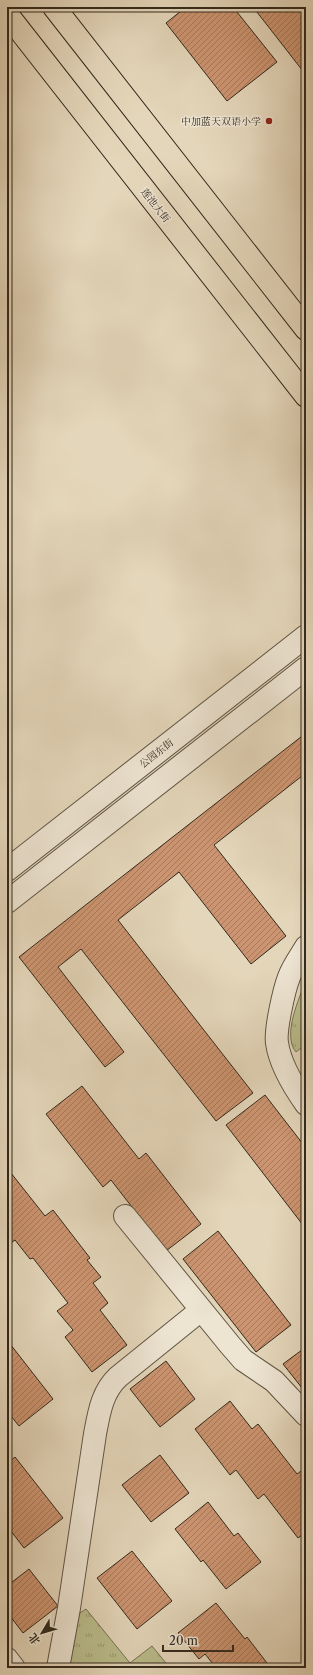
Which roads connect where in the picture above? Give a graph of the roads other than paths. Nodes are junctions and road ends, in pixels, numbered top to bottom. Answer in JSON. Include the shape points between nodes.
{"nodes":[{"id":1,"x":54,"y":7,"type":"edge"},
{"id":2,"x":7,"y":14,"type":"edge"},
{"id":3,"x":303,"y":319,"type":"edge"},
{"id":4,"x":306,"y":396,"type":"edge"},
{"id":5,"x":306,"y":636,"type":"edge"},
{"id":6,"x":306,"y":668,"type":"edge"},
{"id":7,"x":7,"y":870,"type":"edge"},
{"id":8,"x":7,"y":902,"type":"edge"},
{"id":9,"x":306,"y":947,"type":"edge"},
{"id":10,"x":306,"y":1104,"type":"edge"},
{"id":11,"x":125,"y":1216,"type":"dead end"},
{"id":12,"x":201,"y":1310,"type":"junction"},
{"id":13,"x":306,"y":1414,"type":"edge"},
{"id":14,"x":7,"y":1659,"type":"edge"},
{"id":15,"x":14,"y":1668,"type":"edge"},
{"id":16,"x":58,"y":1668,"type":"edge"}],
"edges":[{"from":1,"to":3,"type":"main road"},
{"from":2,"to":4,"type":"main road","name":"莲池大街"},
{"from":5,"to":7,"type":"street","name":"公园东街"},
{"from":6,"to":8,"type":"street"},
{"from":9,"to":10,"type":"street","via":[[289,976],[280,1008],[277,1043],[294,1086]]},
{"from":11,"to":12,"type":"street"},
{"from":12,"to":13,"type":"street","via":[[243,1360],[274,1381]]},
{"from":12,"to":16,"type":"street","via":[[118,1377],[105,1395],[95,1434]]},
{"from":14,"to":15,"type":"street"}]}
